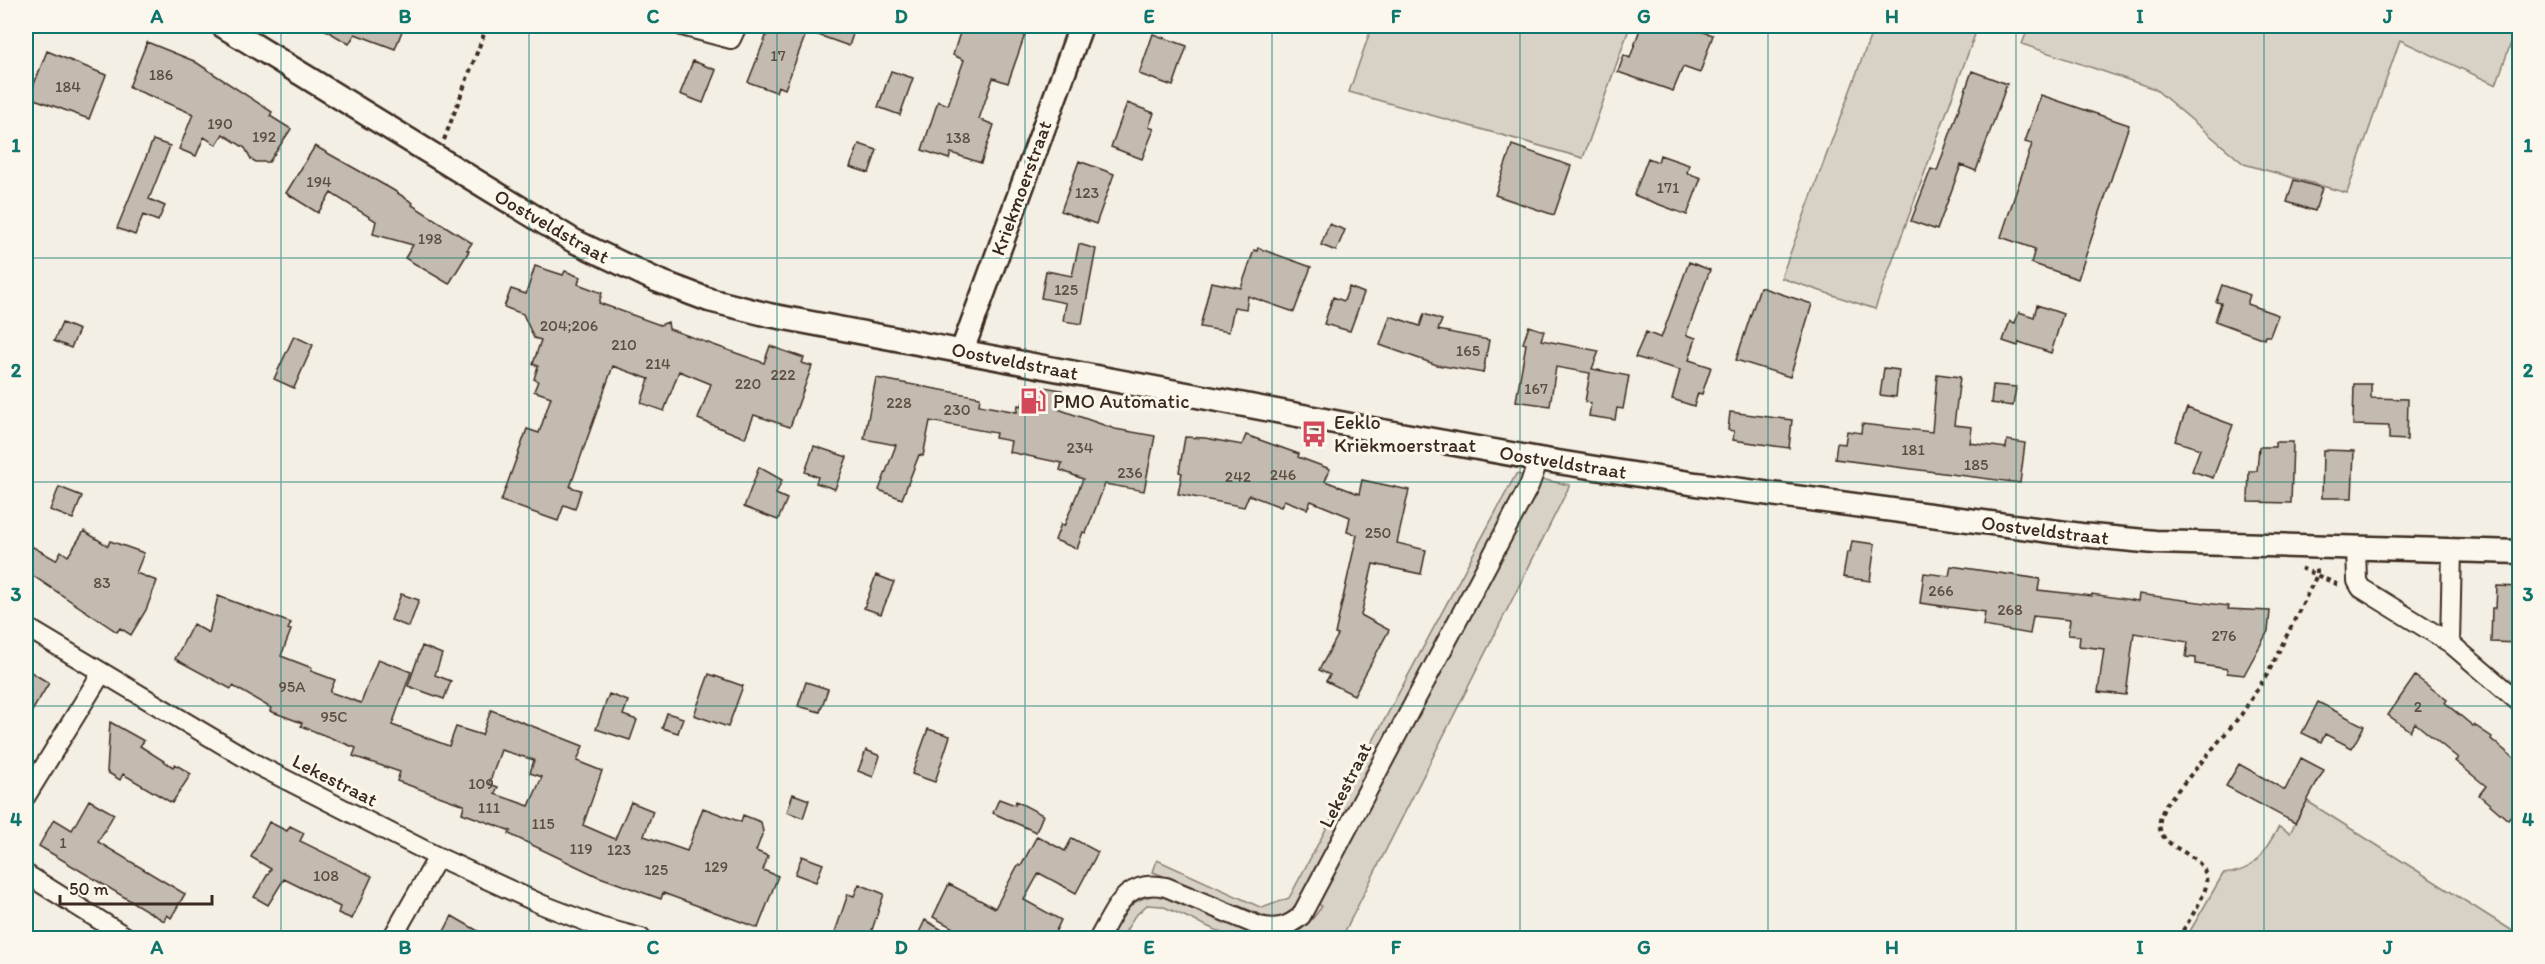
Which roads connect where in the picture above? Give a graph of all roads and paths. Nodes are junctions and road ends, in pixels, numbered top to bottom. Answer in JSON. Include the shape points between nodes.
{"nodes":[{"id":1,"x":223,"y":26,"type":"edge"},
{"id":2,"x":487,"y":26,"type":"edge"},
{"id":3,"x":682,"y":26,"type":"edge"},
{"id":4,"x":737,"y":26,"type":"edge"},
{"id":5,"x":1081,"y":26,"type":"edge"},
{"id":6,"x":437,"y":159,"type":"junction"},
{"id":7,"x":962,"y":351,"type":"junction"},
{"id":8,"x":1539,"y":459,"type":"junction"},
{"id":9,"x":2318,"y":546,"type":"junction"},
{"id":10,"x":2356,"y":547,"type":"junction"},
{"id":11,"x":2452,"y":550,"type":"junction"},
{"id":12,"x":2520,"y":552,"type":"edge"},
{"id":13,"x":26,"y":627,"type":"edge"},
{"id":14,"x":2450,"y":643,"type":"junction"},
{"id":15,"x":101,"y":674,"type":"junction"},
{"id":16,"x":2520,"y":703,"type":"edge"},
{"id":17,"x":26,"y":796,"type":"edge"},
{"id":18,"x":438,"y":857,"type":"junction"},
{"id":19,"x":26,"y":874,"type":"edge"},
{"id":20,"x":128,"y":939,"type":"edge"},
{"id":21,"x":392,"y":939,"type":"edge"},
{"id":22,"x":641,"y":939,"type":"edge"},
{"id":23,"x":1099,"y":939,"type":"edge"},
{"id":24,"x":2178,"y":939,"type":"edge"}],
"edges":[{"from":1,"to":6,"type":"street","name":"Oostveldstraat"},
{"from":2,"to":6,"type":"path"},
{"from":3,"to":4,"type":"street","via":[[731,39]]},
{"from":5,"to":7,"type":"street","name":"Kriekmoerstraat"},
{"from":6,"to":7,"type":"street","name":"Oostveldstraat","via":[[593,251],[709,300]]},
{"from":7,"to":8,"type":"street","name":"Oostveldstraat"},
{"from":8,"to":9,"type":"street","name":"Oostveldstraat","via":[[2081,535],[2155,542]]},
{"from":8,"to":23,"type":"street","name":"Lekestraat","via":[[1529,486],[1301,916],[1272,929],[1150,883],[1126,894]]},
{"from":9,"to":10,"type":"street","name":"Oostveldstraat"},
{"from":9,"to":24,"type":"path","via":[[2317,575],[2268,673],[2241,715],[2159,816],[2161,835],[2204,867],[2206,886]]},
{"from":10,"to":11,"type":"street","name":"Oostveldstraat"},
{"from":10,"to":14,"type":"street","via":[[2357,581],[2361,588]]},
{"from":11,"to":12,"type":"street","name":"Oostveldstraat"},
{"from":11,"to":14,"type":"street"},
{"from":13,"to":15,"type":"street","name":"Lekestraat"},
{"from":14,"to":16,"type":"street"},
{"from":15,"to":17,"type":"street"},
{"from":15,"to":18,"type":"street","name":"Lekestraat","via":[[259,766]]},
{"from":18,"to":21,"type":"street"},
{"from":18,"to":22,"type":"street","name":"Lekestraat","via":[[543,905]]},
{"from":19,"to":20,"type":"street"}]}
